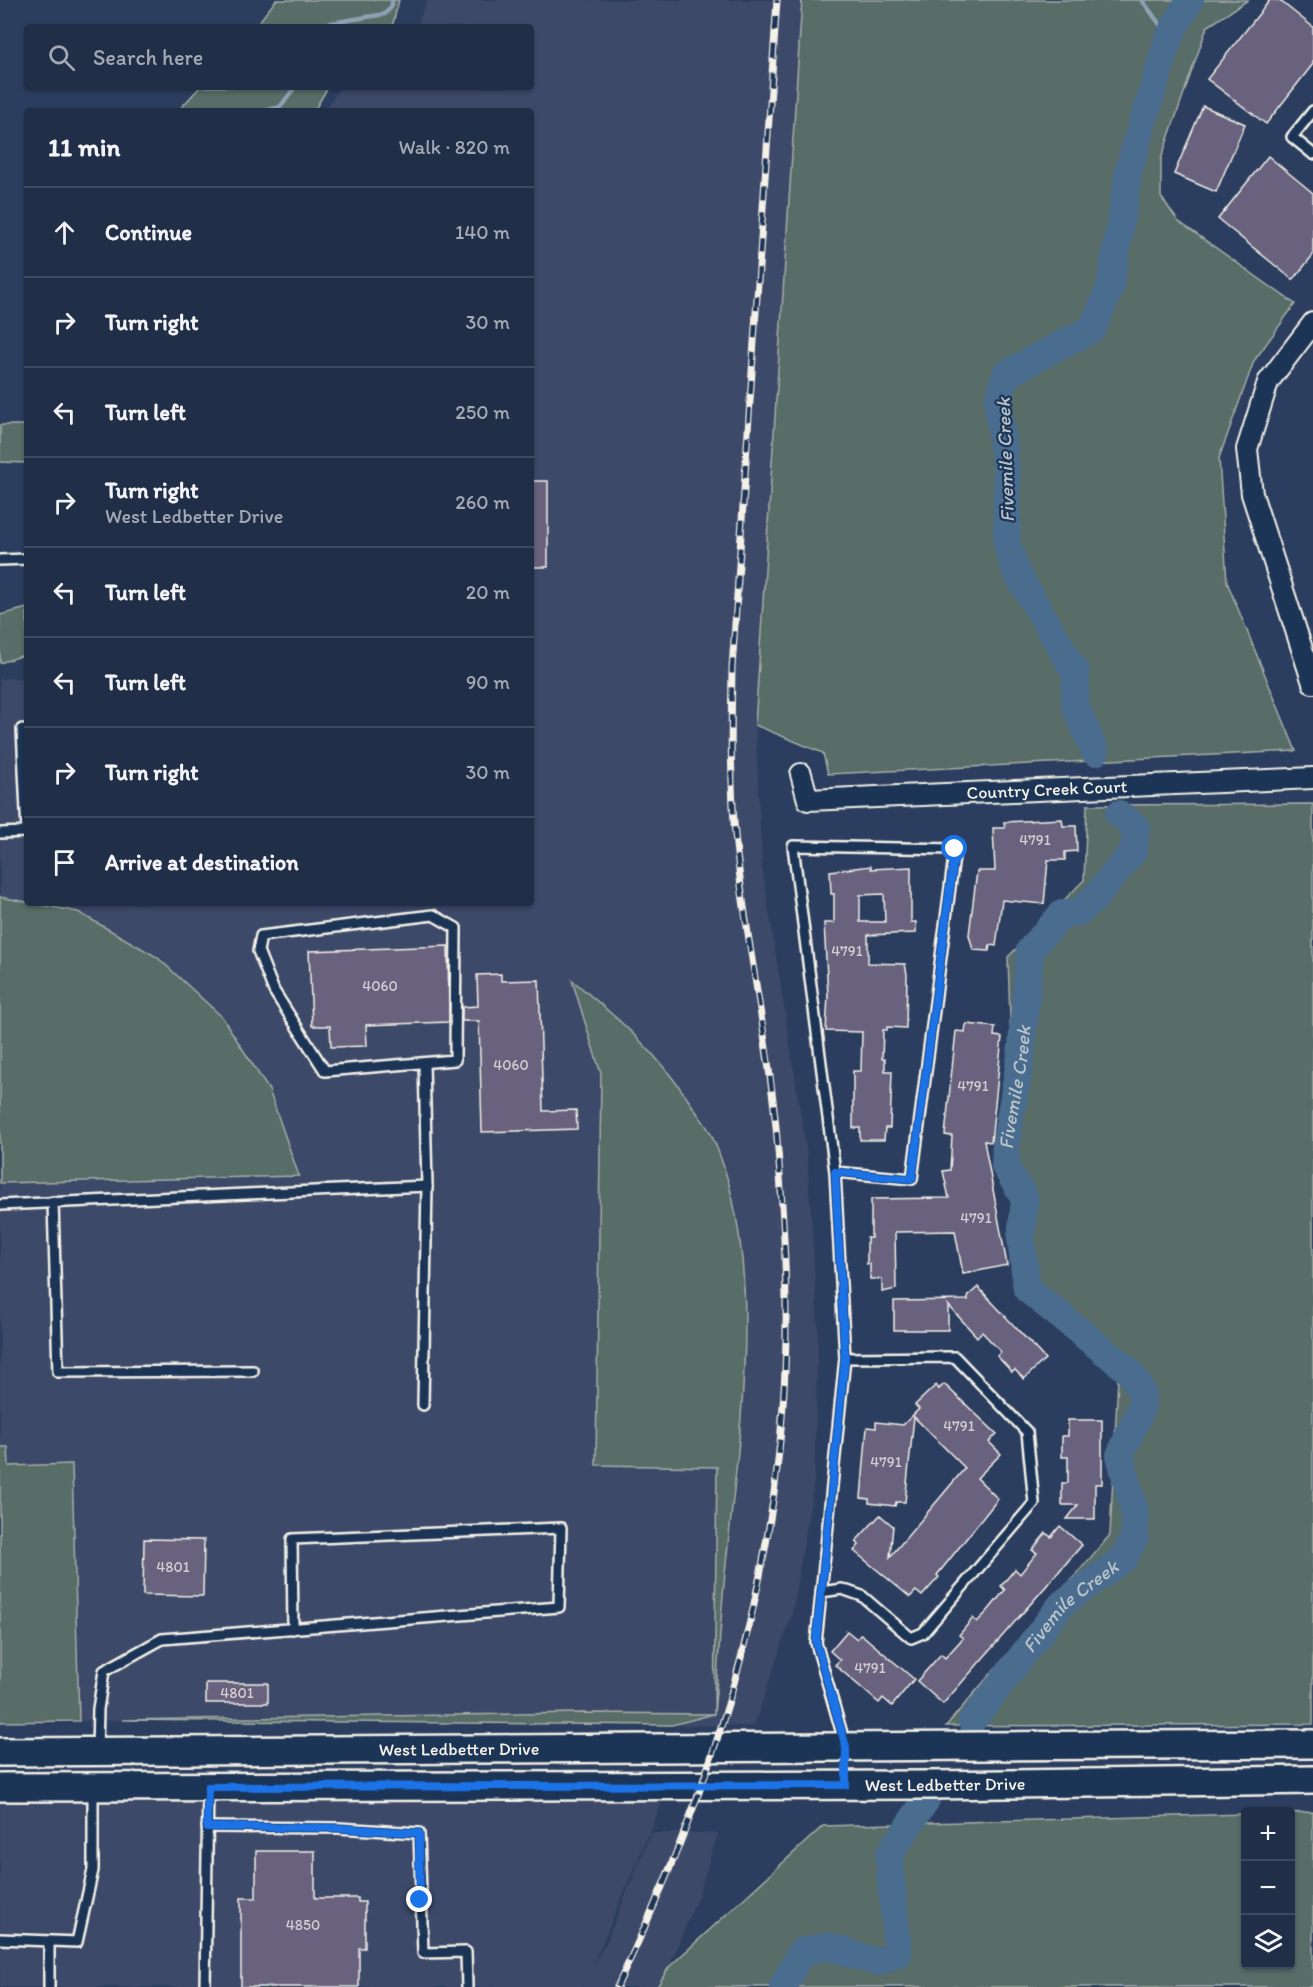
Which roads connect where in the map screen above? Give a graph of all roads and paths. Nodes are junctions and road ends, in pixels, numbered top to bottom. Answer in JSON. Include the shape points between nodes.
{"nodes":[{"id":1,"x":1313,"y":111,"type":"edge"},
{"id":2,"x":1313,"y":154,"type":"edge"},
{"id":3,"x":1313,"y":323,"type":"edge"},
{"id":4,"x":24,"y":559,"type":"edge"},
{"id":5,"x":0,"y":560,"type":"edge"},
{"id":6,"x":1311,"y":669,"type":"edge"},
{"id":7,"x":22,"y":729,"type":"dead end"},
{"id":8,"x":24,"y":770,"type":"edge"},
{"id":9,"x":801,"y":774,"type":"dead end"},
{"id":10,"x":1313,"y":778,"type":"edge"},
{"id":11,"x":24,"y":832,"type":"edge"},
{"id":12,"x":0,"y":833,"type":"edge"},
{"id":13,"x":424,"y":1063,"type":"junction"},
{"id":14,"x":835,"y":1172,"type":"junction"},
{"id":15,"x":427,"y":1186,"type":"junction"},
{"id":16,"x":53,"y":1202,"type":"junction"},
{"id":17,"x":0,"y":1204,"type":"edge"},
{"id":18,"x":845,"y":1358,"type":"junction"},
{"id":19,"x":253,"y":1371,"type":"dead end"},
{"id":20,"x":423,"y":1405,"type":"dead end"},
{"id":21,"x":821,"y":1592,"type":"junction"},
{"id":22,"x":293,"y":1629,"type":"junction"},
{"id":23,"x":1313,"y":1744,"type":"edge"},
{"id":24,"x":846,"y":1747,"type":"junction"},
{"id":25,"x":0,"y":1752,"type":"edge"},
{"id":26,"x":97,"y":1752,"type":"junction"},
{"id":27,"x":1313,"y":1780,"type":"edge"},
{"id":28,"x":846,"y":1785,"type":"junction"},
{"id":29,"x":0,"y":1787,"type":"edge"},
{"id":30,"x":93,"y":1787,"type":"junction"},
{"id":31,"x":208,"y":1787,"type":"junction"},
{"id":32,"x":207,"y":1827,"type":"junction"},
{"id":33,"x":0,"y":1939,"type":"edge"},
{"id":34,"x":49,"y":1941,"type":"junction"},
{"id":35,"x":49,"y":1987,"type":"edge"},
{"id":36,"x":205,"y":1987,"type":"edge"},
{"id":37,"x":467,"y":1987,"type":"edge"}],
"edges":[{"from":1,"to":2,"type":"lane","via":[[1292,137]]},
{"from":3,"to":6,"type":"street","via":[[1268,381],[1247,449],[1252,494]]},
{"from":4,"to":5,"type":"lane"},
{"from":7,"to":8,"type":"lane"},
{"from":9,"to":10,"type":"street","name":"Country Creek Court","via":[[808,800]]},
{"from":11,"to":12,"type":"lane"},
{"from":13,"to":13,"type":"lane","via":[[455,1060],[456,928],[433,915],[261,936],[258,951],[274,991],[324,1071]]},
{"from":13,"to":15,"type":"lane"},
{"from":14,"to":14,"type":"lane","via":[[793,846],[955,849],[912,1179]]},
{"from":14,"to":18,"type":"lane"},
{"from":15,"to":16,"type":"lane"},
{"from":15,"to":20,"type":"lane"},
{"from":16,"to":17,"type":"lane"},
{"from":16,"to":19,"type":"lane","via":[[58,1372]]},
{"from":18,"to":21,"type":"lane"},
{"from":18,"to":21,"type":"lane","via":[[955,1357],[1027,1432],[1034,1503],[923,1633],[911,1638],[862,1596],[842,1589]]},
{"from":21,"to":24,"type":"lane","via":[[816,1642]]},
{"from":22,"to":22,"type":"lane","via":[[560,1607],[561,1528],[292,1539]]},
{"from":22,"to":26,"type":"lane","via":[[162,1639],[104,1671]]},
{"from":23,"to":24,"type":"main road","name":"West Ledbetter Drive"},
{"from":24,"to":26,"type":"main road","name":"West Ledbetter Drive"},
{"from":24,"to":28,"type":"main road"},
{"from":25,"to":26,"type":"main road","name":"West Ledbetter Drive"},
{"from":26,"to":30,"type":"main road"},
{"from":27,"to":28,"type":"main road","name":"West Ledbetter Drive"},
{"from":28,"to":31,"type":"main road","name":"West Ledbetter Drive"},
{"from":29,"to":30,"type":"main road","name":"West Ledbetter Drive"},
{"from":30,"to":31,"type":"main road","name":"West Ledbetter Drive"},
{"from":30,"to":34,"type":"lane","via":[[93,1870],[77,1942]]},
{"from":31,"to":32,"type":"lane"},
{"from":32,"to":36,"type":"lane"},
{"from":32,"to":37,"type":"lane","via":[[419,1833],[423,1953],[466,1952]]},
{"from":33,"to":34,"type":"lane"},
{"from":34,"to":35,"type":"lane"}]}
